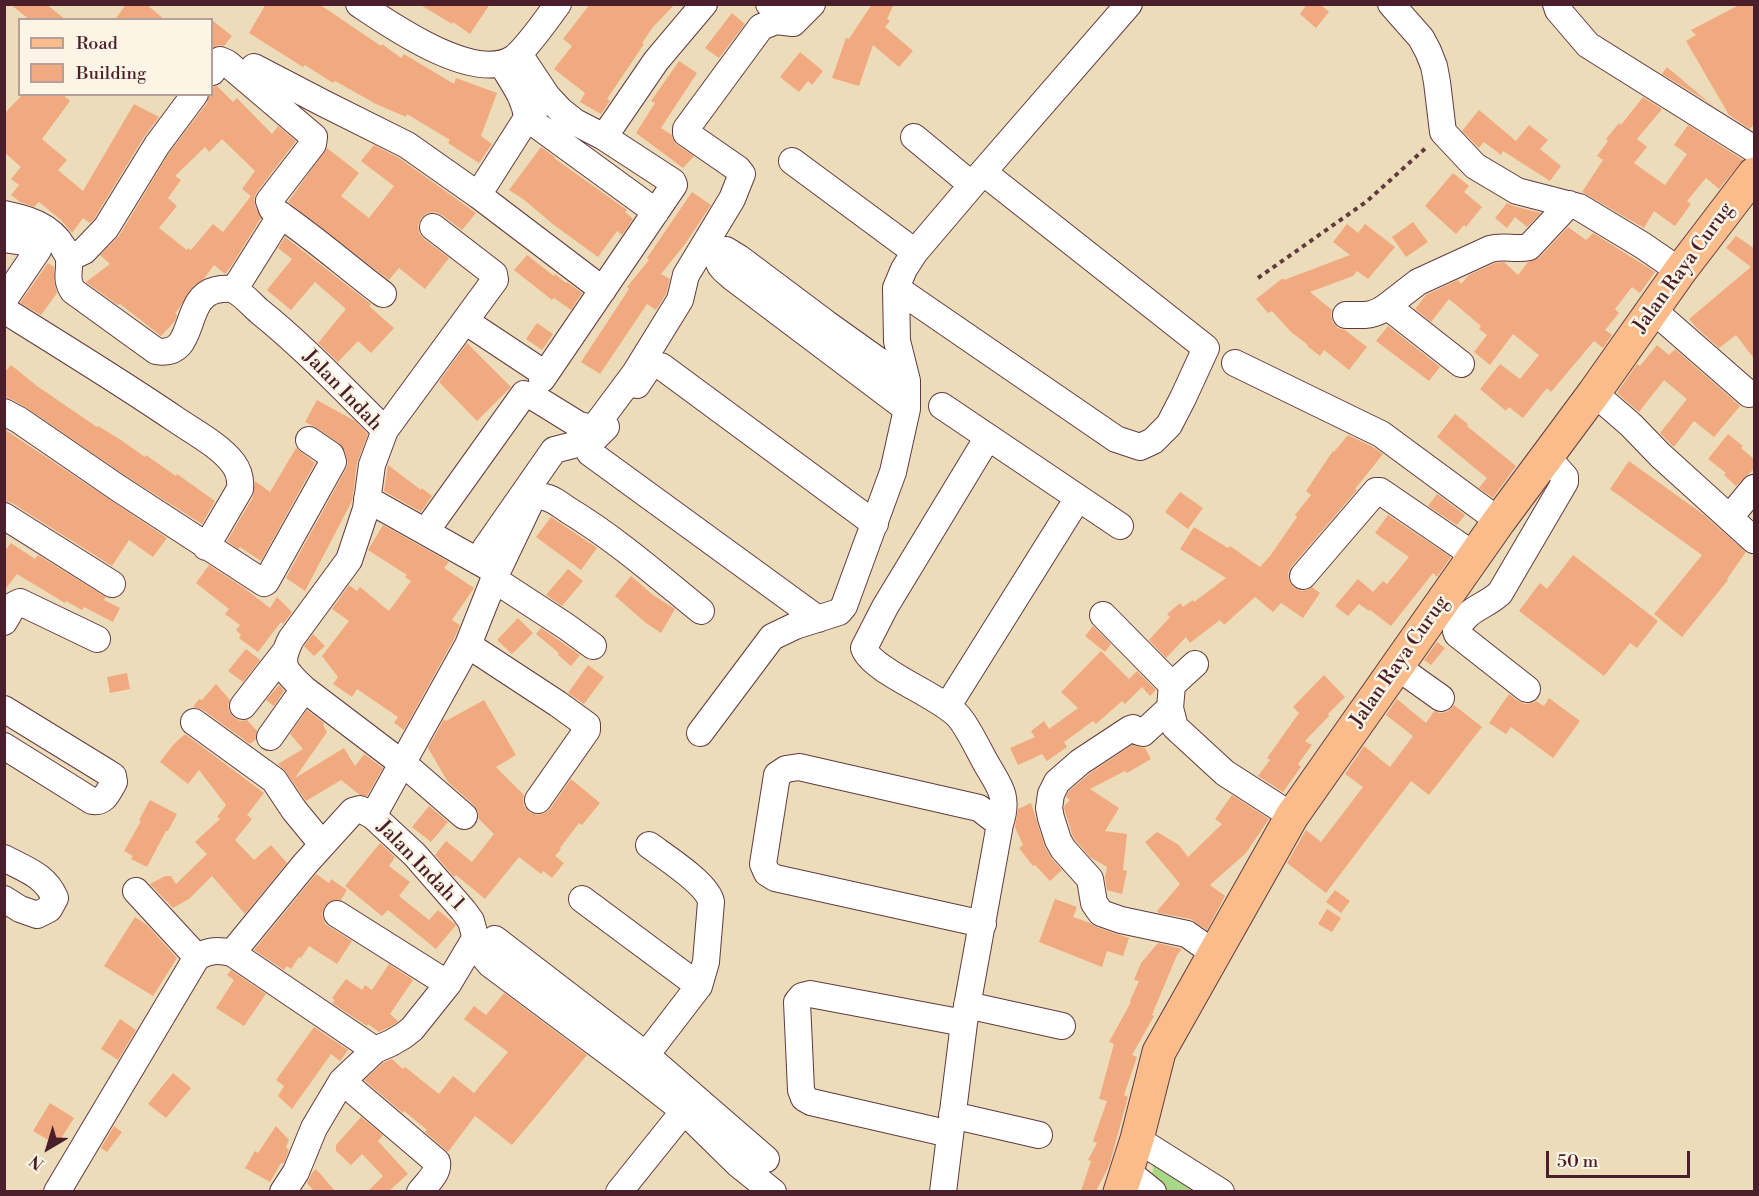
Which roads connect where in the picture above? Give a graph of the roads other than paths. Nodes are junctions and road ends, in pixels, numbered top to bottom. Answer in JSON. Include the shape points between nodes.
{"nodes":[{"id":1,"x":359,"y":4,"type":"edge"},
{"id":2,"x":558,"y":4,"type":"edge"},
{"id":3,"x":704,"y":4,"type":"edge"},
{"id":4,"x":769,"y":4,"type":"edge"},
{"id":5,"x":812,"y":4,"type":"edge"},
{"id":6,"x":1129,"y":4,"type":"edge"},
{"id":7,"x":1391,"y":4,"type":"edge"},
{"id":8,"x":1556,"y":4,"type":"edge"},
{"id":9,"x":793,"y":23,"type":"junction"},
{"id":10,"x":510,"y":59,"type":"junction"},
{"id":11,"x":254,"y":67,"type":"dead end"},
{"id":12,"x":213,"y":70,"type":"edge"},
{"id":13,"x":194,"y":96,"type":"edge"},
{"id":14,"x":547,"y":96,"type":"junction"},
{"id":15,"x":527,"y":118,"type":"junction"},
{"id":16,"x":604,"y":137,"type":"junction"},
{"id":17,"x":914,"y":137,"type":"dead end"},
{"id":18,"x":1755,"y":149,"type":"edge"},
{"id":19,"x":792,"y":161,"type":"dead end"},
{"id":20,"x":1755,"y":174,"type":"edge"},
{"id":21,"x":977,"y":179,"type":"junction"},
{"id":22,"x":478,"y":195,"type":"junction"},
{"id":23,"x":1569,"y":204,"type":"junction"},
{"id":24,"x":656,"y":212,"type":"junction"},
{"id":25,"x":4,"y":214,"type":"edge"},
{"id":26,"x":281,"y":215,"type":"junction"},
{"id":27,"x":433,"y":227,"type":"dead end"},
{"id":28,"x":4,"y":239,"type":"edge"},
{"id":29,"x":915,"y":252,"type":"junction"},
{"id":30,"x":69,"y":258,"type":"junction"},
{"id":31,"x":1680,"y":271,"type":"junction"},
{"id":32,"x":896,"y":288,"type":"junction"},
{"id":33,"x":234,"y":290,"type":"junction"},
{"id":34,"x":603,"y":290,"type":"junction"},
{"id":35,"x":383,"y":294,"type":"dead end"},
{"id":36,"x":4,"y":300,"type":"edge"},
{"id":37,"x":1387,"y":306,"type":"junction"},
{"id":38,"x":4,"y":310,"type":"edge"},
{"id":39,"x":1653,"y":310,"type":"junction"},
{"id":40,"x":1346,"y":315,"type":"dead end"},
{"id":41,"x":465,"y":321,"type":"junction"},
{"id":42,"x":1235,"y":363,"type":"dead end"},
{"id":43,"x":1461,"y":364,"type":"dead end"},
{"id":44,"x":908,"y":381,"type":"junction"},
{"id":45,"x":1594,"y":393,"type":"junction"},
{"id":46,"x":1749,"y":394,"type":"dead end"},
{"id":47,"x":942,"y":406,"type":"dead end"},
{"id":48,"x":907,"y":409,"type":"junction"},
{"id":49,"x":4,"y":412,"type":"edge"},
{"id":50,"x":385,"y":430,"type":"junction"},
{"id":51,"x":988,"y":437,"type":"junction"},
{"id":52,"x":309,"y":440,"type":"dead end"},
{"id":53,"x":590,"y":453,"type":"dead end"},
{"id":54,"x":1547,"y":457,"type":"junction"},
{"id":55,"x":1755,"y":488,"type":"edge"},
{"id":56,"x":1078,"y":498,"type":"junction"},
{"id":57,"x":368,"y":499,"type":"junction"},
{"id":58,"x":1730,"y":517,"type":"junction"},
{"id":59,"x":5,"y":518,"type":"edge"},
{"id":60,"x":1499,"y":521,"type":"junction"},
{"id":61,"x":875,"y":524,"type":"junction"},
{"id":62,"x":1120,"y":526,"type":"dead end"},
{"id":63,"x":426,"y":531,"type":"junction"},
{"id":64,"x":1755,"y":540,"type":"edge"},
{"id":65,"x":206,"y":547,"type":"junction"},
{"id":66,"x":485,"y":549,"type":"dead end"},
{"id":67,"x":1475,"y":556,"type":"junction"},
{"id":68,"x":496,"y":576,"type":"junction"},
{"id":69,"x":1303,"y":576,"type":"dead end"},
{"id":70,"x":112,"y":584,"type":"dead end"},
{"id":71,"x":701,"y":611,"type":"dead end"},
{"id":72,"x":1103,"y":615,"type":"dead end"},
{"id":73,"x":818,"y":619,"type":"junction"},
{"id":74,"x":4,"y":622,"type":"edge"},
{"id":75,"x":97,"y":639,"type":"dead end"},
{"id":76,"x":468,"y":645,"type":"junction"},
{"id":77,"x":593,"y":646,"type":"dead end"},
{"id":78,"x":285,"y":652,"type":"junction"},
{"id":79,"x":1195,"y":664,"type":"dead end"},
{"id":80,"x":1396,"y":666,"type":"junction"},
{"id":81,"x":304,"y":689,"type":"junction"},
{"id":82,"x":1527,"y":689,"type":"dead end"},
{"id":83,"x":1171,"y":697,"type":"junction"},
{"id":84,"x":1441,"y":698,"type":"dead end"},
{"id":85,"x":243,"y":706,"type":"dead end"},
{"id":86,"x":946,"y":707,"type":"junction"},
{"id":87,"x":4,"y":709,"type":"edge"},
{"id":88,"x":194,"y":722,"type":"dead end"},
{"id":89,"x":700,"y":733,"type":"dead end"},
{"id":90,"x":270,"y":737,"type":"dead end"},
{"id":91,"x":4,"y":746,"type":"edge"},
{"id":92,"x":402,"y":763,"type":"junction"},
{"id":93,"x":999,"y":784,"type":"junction"},
{"id":94,"x":538,"y":800,"type":"dead end"},
{"id":95,"x":979,"y":808,"type":"junction"},
{"id":96,"x":373,"y":816,"type":"junction"},
{"id":97,"x":464,"y":816,"type":"dead end"},
{"id":98,"x":1292,"y":816,"type":"junction"},
{"id":99,"x":1000,"y":824,"type":"junction"},
{"id":100,"x":322,"y":844,"type":"junction"},
{"id":101,"x":649,"y":845,"type":"dead end"},
{"id":102,"x":4,"y":858,"type":"edge"},
{"id":103,"x":136,"y":891,"type":"dead end"},
{"id":104,"x":4,"y":899,"type":"edge"},
{"id":105,"x":582,"y":899,"type":"dead end"},
{"id":106,"x":337,"y":914,"type":"dead end"},
{"id":107,"x":983,"y":924,"type":"junction"},
{"id":108,"x":486,"y":938,"type":"junction"},
{"id":109,"x":232,"y":953,"type":"junction"},
{"id":110,"x":1215,"y":954,"type":"junction"},
{"id":111,"x":197,"y":957,"type":"junction"},
{"id":112,"x":448,"y":984,"type":"junction"},
{"id":113,"x":699,"y":986,"type":"junction"},
{"id":114,"x":965,"y":1014,"type":"junction"},
{"id":115,"x":1062,"y":1026,"type":"dead end"},
{"id":116,"x":375,"y":1050,"type":"junction"},
{"id":117,"x":639,"y":1063,"type":"junction"},
{"id":118,"x":342,"y":1081,"type":"junction"},
{"id":119,"x":684,"y":1111,"type":"junction"},
{"id":120,"x":951,"y":1125,"type":"junction"},
{"id":121,"x":1039,"y":1135,"type":"dead end"},
{"id":122,"x":1137,"y":1139,"type":"junction"},
{"id":123,"x":766,"y":1159,"type":"dead end"},
{"id":124,"x":1123,"y":1181,"type":"edge"},
{"id":125,"x":768,"y":1188,"type":"edge"},
{"id":126,"x":57,"y":1191,"type":"edge"},
{"id":127,"x":283,"y":1191,"type":"edge"},
{"id":128,"x":420,"y":1191,"type":"edge"},
{"id":129,"x":619,"y":1191,"type":"edge"},
{"id":130,"x":943,"y":1191,"type":"edge"},
{"id":131,"x":1153,"y":1191,"type":"edge"},
{"id":132,"x":1221,"y":1191,"type":"edge"}],
"edges":[{"from":1,"to":10,"type":"street","via":[[437,51],[491,66]]},
{"from":2,"to":10,"type":"street"},
{"from":3,"to":16,"type":"street","via":[[656,61]]},
{"from":4,"to":9,"type":"street"},
{"from":5,"to":9,"type":"street"},
{"from":6,"to":21,"type":"street"},
{"from":7,"to":23,"type":"street","via":[[1421,38],[1431,59],[1443,132],[1457,150],[1475,166],[1517,191]]},
{"from":8,"to":18,"type":"street","via":[[1588,45]]},
{"from":9,"to":63,"type":"street","via":[[776,21],[761,27],[686,129],[686,133],[742,174],[732,199],[686,275],[680,300],[597,424],[592,428],[579,425],[524,394]]},
{"from":10,"to":14,"type":"street"},
{"from":10,"to":15,"type":"street"},
{"from":11,"to":22,"type":"street","via":[[407,145]]},
{"from":12,"to":26,"type":"street","via":[[220,60],[227,63],[315,136],[269,201]]},
{"from":13,"to":30,"type":"street","via":[[157,145],[106,228],[84,251]]},
{"from":14,"to":15,"type":"street"},
{"from":14,"to":16,"type":"street","via":[[575,122]]},
{"from":15,"to":22,"type":"street"},
{"from":15,"to":24,"type":"street"},
{"from":16,"to":24,"type":"street","via":[[674,182]]},
{"from":17,"to":21,"type":"street"},
{"from":19,"to":29,"type":"street"},
{"from":20,"to":31,"type":"main road","name":"Jalan Raya Curug"},
{"from":21,"to":29,"type":"street"},
{"from":21,"to":32,"type":"street","via":[[1206,348],[1169,424],[1153,441],[1140,447],[1116,438]]},
{"from":22,"to":34,"type":"street"},
{"from":23,"to":31,"type":"street"},
{"from":23,"to":37,"type":"street","via":[[1528,247],[1490,249],[1418,282]]},
{"from":24,"to":34,"type":"street"},
{"from":25,"to":30,"type":"street","via":[[42,225],[58,238]]},
{"from":26,"to":33,"type":"street"},
{"from":26,"to":35,"type":"street"},
{"from":27,"to":41,"type":"street","via":[[494,274],[493,284]]},
{"from":28,"to":36,"type":"street","via":[[33,244],[38,250]]},
{"from":29,"to":32,"type":"street"},
{"from":30,"to":33,"type":"street","via":[[67,276],[73,291],[164,353],[173,351],[183,341],[200,299],[219,289]]},
{"from":31,"to":39,"type":"main road","name":"Jalan Raya Curug"},
{"from":32,"to":44,"type":"street","via":[[897,341]]},
{"from":33,"to":50,"type":"street","name":"Jalan Indah"},
{"from":34,"to":41,"type":"street","via":[[540,374]]},
{"from":37,"to":40,"type":"street","via":[[1371,315]]},
{"from":37,"to":43,"type":"street"},
{"from":38,"to":65,"type":"street","via":[[161,410],[232,462],[240,489]]},
{"from":39,"to":45,"type":"main road","name":"Jalan Raya Curug"},
{"from":39,"to":46,"type":"street"},
{"from":41,"to":50,"type":"street"},
{"from":42,"to":60,"type":"street","via":[[1381,434]]},
{"from":44,"to":48,"type":"street"},
{"from":44,"to":48,"type":"street","via":[[739,258],[726,250],[721,254],[719,266],[732,277]]},
{"from":45,"to":54,"type":"main road","name":"Jalan Raya Curug"},
{"from":45,"to":58,"type":"street"},
{"from":47,"to":51,"type":"street"},
{"from":48,"to":61,"type":"street","via":[[893,472]]},
{"from":49,"to":65,"type":"street"},
{"from":50,"to":57,"type":"street","name":"Jalan Indah","via":[[372,465]]},
{"from":51,"to":56,"type":"street"},
{"from":51,"to":86,"type":"street","via":[[864,648],[881,667]]},
{"from":52,"to":65,"type":"street","via":[[331,455],[333,462],[266,582],[261,583]]},
{"from":53,"to":73,"type":"street"},
{"from":54,"to":60,"type":"main road","name":"Jalan Raya Curug"},
{"from":54,"to":82,"type":"street","via":[[1565,482],[1500,593],[1473,610],[1456,631]]},
{"from":55,"to":58,"type":"street"},
{"from":56,"to":62,"type":"street"},
{"from":56,"to":86,"type":"street"},
{"from":57,"to":63,"type":"street"},
{"from":57,"to":78,"type":"street","name":"Jalan Indah","via":[[349,560]]},
{"from":58,"to":64,"type":"street"},
{"from":59,"to":70,"type":"street"},
{"from":60,"to":67,"type":"main road","name":"Jalan Raya Curug"},
{"from":61,"to":66,"type":"street","via":[[661,366],[652,366],[593,440],[554,450]]},
{"from":61,"to":73,"type":"street","via":[[844,606],[839,612]]},
{"from":63,"to":68,"type":"street"},
{"from":67,"to":69,"type":"street","via":[[1376,490]]},
{"from":67,"to":80,"type":"main road","name":"Jalan Raya Curug"},
{"from":68,"to":71,"type":"street","name":"Jalan Indah 1","via":[[531,501],[538,496],[546,497],[631,553]]},
{"from":68,"to":76,"type":"street","name":"Jalan Indah 1"},
{"from":68,"to":77,"type":"street"},
{"from":72,"to":83,"type":"street"},
{"from":73,"to":89,"type":"street","via":[[772,637]]},
{"from":74,"to":75,"type":"street","via":[[20,602]]},
{"from":76,"to":92,"type":"street","name":"Jalan Indah 1"},
{"from":76,"to":94,"type":"street","via":[[587,725]]},
{"from":78,"to":81,"type":"street","via":[[284,665]]},
{"from":78,"to":85,"type":"street","name":"Jalan Indah"},
{"from":79,"to":83,"type":"street"},
{"from":80,"to":84,"type":"street"},
{"from":80,"to":98,"type":"main road","name":"Jalan Raya Curug"},
{"from":81,"to":90,"type":"street"},
{"from":81,"to":92,"type":"street"},
{"from":83,"to":98,"type":"street","via":[[1175,727],[1225,773]]},
{"from":83,"to":110,"type":"street","via":[[1143,733],[1130,729],[1057,782],[1049,801],[1050,818],[1063,849],[1092,882],[1097,910],[1121,920],[1187,934]]},
{"from":86,"to":93,"type":"street","via":[[959,717]]},
{"from":87,"to":91,"type":"street","via":[[113,776],[114,782],[104,800],[92,801]]},
{"from":88,"to":100,"type":"street","via":[[274,780]]},
{"from":92,"to":96,"type":"street","name":"Jalan Indah 1"},
{"from":92,"to":97,"type":"street"},
{"from":93,"to":95,"type":"street"},
{"from":93,"to":99,"type":"street","via":[[1005,802]]},
{"from":95,"to":99,"type":"street"},
{"from":95,"to":107,"type":"street","via":[[799,766],[786,769],[777,775],[763,864],[775,878]]},
{"from":96,"to":100,"type":"street","via":[[360,809],[352,811]]},
{"from":96,"to":108,"type":"street","name":"Jalan Indah 1","via":[[415,855]]},
{"from":98,"to":110,"type":"main road","name":"Jalan Raya Curug"},
{"from":99,"to":107,"type":"street"},
{"from":100,"to":109,"type":"street"},
{"from":101,"to":113,"type":"street","via":[[703,886],[710,896],[706,962]]},
{"from":102,"to":104,"type":"street","via":[[39,877],[50,886],[55,898],[49,909],[37,915]]},
{"from":103,"to":111,"type":"street"},
{"from":105,"to":113,"type":"street"},
{"from":106,"to":112,"type":"street"},
{"from":107,"to":114,"type":"street"},
{"from":108,"to":112,"type":"street"},
{"from":108,"to":117,"type":"street","name":"Jalan Indah 1","via":[[479,951],[490,964]]},
{"from":109,"to":111,"type":"street","via":[[219,950]]},
{"from":109,"to":116,"type":"street"},
{"from":110,"to":122,"type":"main road","name":"Jalan Raya Curug","via":[[1159,1052]]},
{"from":111,"to":126,"type":"street"},
{"from":112,"to":116,"type":"street","via":[[412,1029]]},
{"from":113,"to":117,"type":"street"},
{"from":114,"to":115,"type":"street"},
{"from":114,"to":120,"type":"street"},
{"from":114,"to":120,"type":"street","via":[[810,994],[797,1002],[804,1098]]},
{"from":116,"to":118,"type":"street"},
{"from":117,"to":119,"type":"street","name":"Jalan Indah 1"},
{"from":117,"to":123,"type":"street"},
{"from":118,"to":127,"type":"street"},
{"from":118,"to":128,"type":"street","via":[[437,1162],[436,1171]]},
{"from":119,"to":125,"type":"street","name":"Jalan Indah 1"},
{"from":119,"to":129,"type":"street"},
{"from":120,"to":121,"type":"street"},
{"from":120,"to":130,"type":"street"},
{"from":122,"to":124,"type":"main road","name":"Jalan Raya Curug"},
{"from":122,"to":132,"type":"street"},
{"from":124,"to":131,"type":"street"}]}
